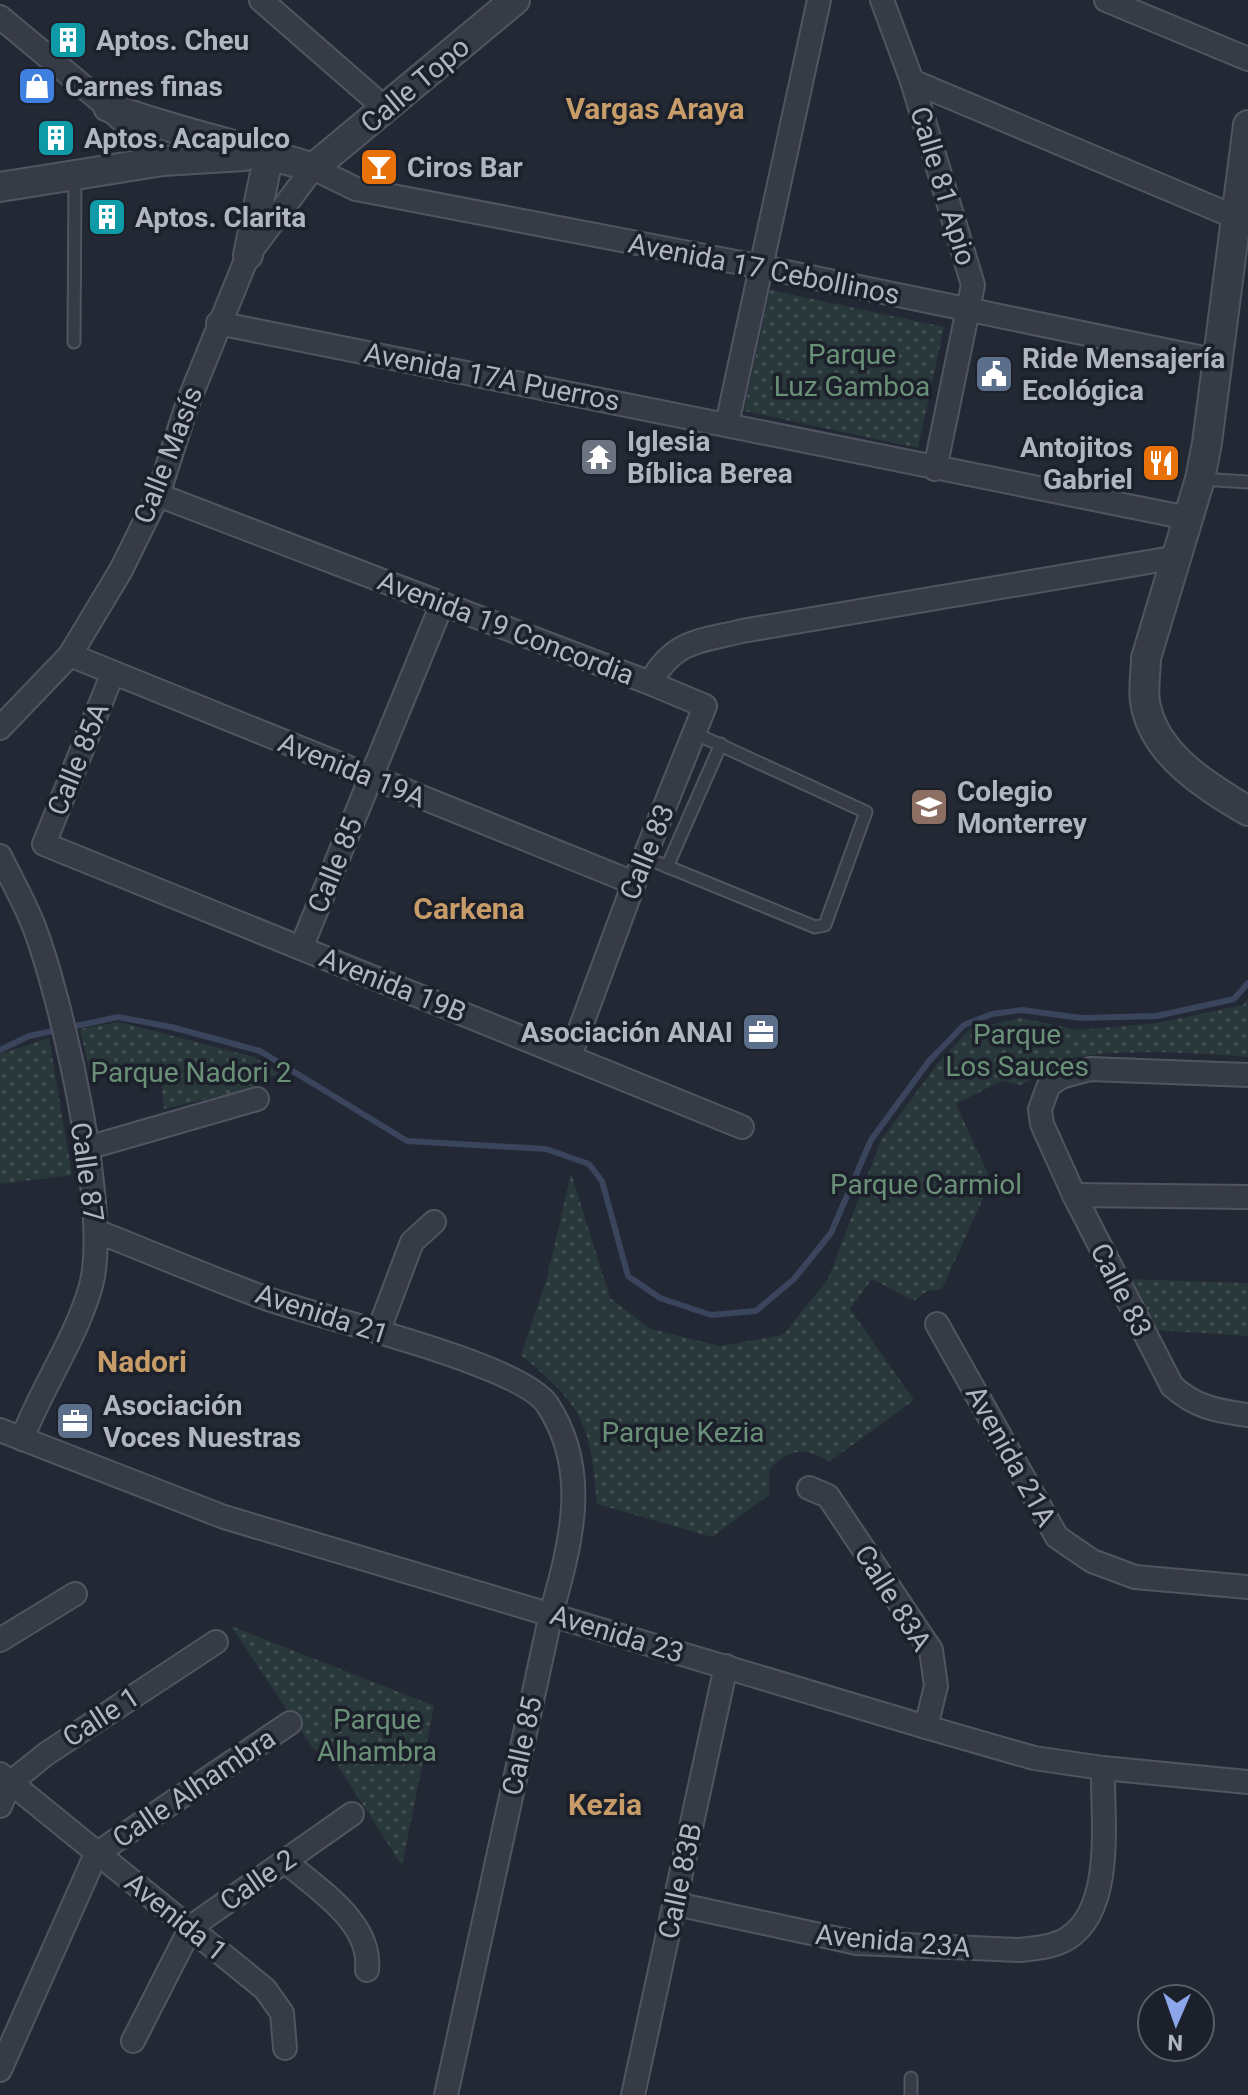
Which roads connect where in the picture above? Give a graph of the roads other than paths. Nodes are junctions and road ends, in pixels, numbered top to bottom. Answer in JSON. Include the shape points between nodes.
{"nodes":[{"id":1,"x":261,"y":0,"type":"edge"},
{"id":2,"x":515,"y":0,"type":"edge"},
{"id":3,"x":819,"y":0,"type":"edge"},
{"id":4,"x":882,"y":0,"type":"edge"},
{"id":5,"x":1106,"y":0,"type":"edge"},
{"id":6,"x":0,"y":17,"type":"edge"},
{"id":7,"x":1248,"y":59,"type":"edge"},
{"id":8,"x":912,"y":81,"type":"junction"},
{"id":9,"x":108,"y":107,"type":"junction"},
{"id":10,"x":387,"y":110,"type":"junction"},
{"id":11,"x":1248,"y":125,"type":"edge"},
{"id":12,"x":269,"y":154,"type":"junction"},
{"id":13,"x":163,"y":161,"type":"junction"},
{"id":14,"x":313,"y":168,"type":"junction"},
{"id":15,"x":75,"y":175,"type":"junction"},
{"id":16,"x":0,"y":187,"type":"edge"},
{"id":17,"x":1235,"y":217,"type":"junction"},
{"id":18,"x":248,"y":255,"type":"junction"},
{"id":19,"x":762,"y":267,"type":"junction"},
{"id":20,"x":969,"y":311,"type":"junction"},
{"id":21,"x":218,"y":323,"type":"junction"},
{"id":22,"x":74,"y":342,"type":"dead end"},
{"id":23,"x":1218,"y":361,"type":"junction"},
{"id":24,"x":727,"y":424,"type":"junction"},
{"id":25,"x":935,"y":469,"type":"junction"},
{"id":26,"x":1200,"y":479,"type":"junction"},
{"id":27,"x":1248,"y":482,"type":"edge"},
{"id":28,"x":158,"y":495,"type":"junction"},
{"id":29,"x":1188,"y":518,"type":"junction"},
{"id":30,"x":1178,"y":557,"type":"junction"},
{"id":31,"x":442,"y":604,"type":"junction"},
{"id":32,"x":70,"y":655,"type":"junction"},
{"id":33,"x":112,"y":675,"type":"junction"},
{"id":34,"x":650,"y":683,"type":"junction"},
{"id":35,"x":0,"y":728,"type":"edge"},
{"id":36,"x":694,"y":733,"type":"junction"},
{"id":37,"x":721,"y":744,"type":"junction"},
{"id":38,"x":371,"y":777,"type":"junction"},
{"id":39,"x":1248,"y":811,"type":"edge"},
{"id":40,"x":44,"y":844,"type":"joint"},
{"id":41,"x":0,"y":856,"type":"edge"},
{"id":42,"x":644,"y":857,"type":"junction"},
{"id":43,"x":667,"y":867,"type":"junction"},
{"id":44,"x":634,"y":883,"type":"junction"},
{"id":45,"x":301,"y":948,"type":"junction"},
{"id":46,"x":570,"y":1056,"type":"junction"},
{"id":47,"x":1248,"y":1075,"type":"edge"},
{"id":48,"x":257,"y":1099,"type":"dead end"},
{"id":49,"x":742,"y":1127,"type":"dead end"},
{"id":50,"x":87,"y":1148,"type":"junction"},
{"id":51,"x":1074,"y":1195,"type":"junction"},
{"id":52,"x":1248,"y":1197,"type":"edge"},
{"id":53,"x":434,"y":1222,"type":"dead end"},
{"id":54,"x":96,"y":1231,"type":"junction"},
{"id":55,"x":937,"y":1324,"type":"dead end"},
{"id":56,"x":378,"y":1332,"type":"junction"},
{"id":57,"x":545,"y":1401,"type":"joint"},
{"id":58,"x":1248,"y":1415,"type":"edge"},
{"id":59,"x":0,"y":1430,"type":"edge"},
{"id":60,"x":22,"y":1439,"type":"junction"},
{"id":61,"x":809,"y":1488,"type":"dead end"},
{"id":62,"x":1248,"y":1587,"type":"edge"},
{"id":63,"x":75,"y":1594,"type":"dead end"},
{"id":64,"x":551,"y":1614,"type":"junction"},
{"id":65,"x":0,"y":1617,"type":"edge"},
{"id":66,"x":22,"y":1624,"type":"junction"},
{"id":67,"x":0,"y":1640,"type":"edge"},
{"id":68,"x":216,"y":1642,"type":"dead end"},
{"id":69,"x":726,"y":1666,"type":"junction"},
{"id":70,"x":290,"y":1723,"type":"dead end"},
{"id":71,"x":926,"y":1727,"type":"junction"},
{"id":72,"x":1103,"y":1768,"type":"junction"},
{"id":73,"x":5,"y":1778,"type":"edge"},
{"id":74,"x":1248,"y":1782,"type":"edge"},
{"id":75,"x":0,"y":1806,"type":"edge"},
{"id":76,"x":352,"y":1814,"type":"dead end"},
{"id":77,"x":96,"y":1854,"type":"junction"},
{"id":78,"x":285,"y":1861,"type":"junction"},
{"id":79,"x":676,"y":1904,"type":"junction"},
{"id":80,"x":191,"y":1927,"type":"junction"},
{"id":81,"x":367,"y":1970,"type":"dead end"},
{"id":82,"x":133,"y":2041,"type":"dead end"},
{"id":83,"x":285,"y":2048,"type":"dead end"},
{"id":84,"x":0,"y":2070,"type":"edge"},
{"id":85,"x":911,"y":2078,"type":"dead end"},
{"id":86,"x":446,"y":2095,"type":"edge"},
{"id":87,"x":633,"y":2095,"type":"edge"},
{"id":88,"x":911,"y":2095,"type":"edge"}],
"edges":[{"from":1,"to":10,"type":"street"},
{"from":2,"to":10,"type":"street","name":"Calle Topo"},
{"from":3,"to":19,"type":"street"},
{"from":4,"to":8,"type":"street","name":"Calle 81 Apio"},
{"from":5,"to":7,"type":"street"},
{"from":6,"to":9,"type":"street"},
{"from":8,"to":17,"type":"street"},
{"from":8,"to":20,"type":"street","name":"Calle 81 Apio","via":[[973,285]]},
{"from":9,"to":12,"type":"street","via":[[186,134]]},
{"from":9,"to":13,"type":"street"},
{"from":10,"to":14,"type":"street","name":"Calle Topo"},
{"from":11,"to":17,"type":"street"},
{"from":12,"to":13,"type":"street"},
{"from":12,"to":14,"type":"street"},
{"from":12,"to":18,"type":"street"},
{"from":13,"to":15,"type":"street"},
{"from":14,"to":18,"type":"street","name":"Calle Masís"},
{"from":14,"to":19,"type":"street","name":"Avenida 17 Cebollinos","via":[[356,189]]},
{"from":15,"to":16,"type":"street"},
{"from":15,"to":22,"type":"lane"},
{"from":17,"to":23,"type":"street"},
{"from":18,"to":21,"type":"street","name":"Calle Masís"},
{"from":19,"to":20,"type":"street","name":"Avenida 17 Cebollinos"},
{"from":19,"to":24,"type":"street"},
{"from":20,"to":23,"type":"street","name":"Avenida 17 Cebollinos"},
{"from":20,"to":25,"type":"street","name":"Calle 81 Apio"},
{"from":21,"to":24,"type":"street","name":"Avenida 17A Puerros"},
{"from":21,"to":28,"type":"street","name":"Calle Masís"},
{"from":23,"to":26,"type":"street"},
{"from":24,"to":25,"type":"street","name":"Avenida 17A Puerros"},
{"from":25,"to":29,"type":"street","name":"Avenida 17A Puerros"},
{"from":26,"to":27,"type":"lane"},
{"from":26,"to":29,"type":"street"},
{"from":28,"to":31,"type":"street","name":"Avenida 19 Concordia"},
{"from":28,"to":32,"type":"street","name":"Calle Masís"},
{"from":29,"to":30,"type":"street"},
{"from":30,"to":34,"type":"street","name":"Avenida 19 Concordia","via":[[742,631],[688,645],[664,658]]},
{"from":30,"to":39,"type":"street","via":[[1146,658],[1146,707],[1158,735],[1181,765]]},
{"from":31,"to":34,"type":"street","name":"Avenida 19 Concordia"},
{"from":31,"to":38,"type":"street","name":"Calle 85"},
{"from":32,"to":33,"type":"street","name":"Avenida 19A"},
{"from":32,"to":35,"type":"street","name":"Calle Masís"},
{"from":33,"to":38,"type":"street","name":"Avenida 19A"},
{"from":33,"to":40,"type":"street","name":"Calle 85A"},
{"from":34,"to":36,"type":"street","name":"Calle 83","via":[[705,706]]},
{"from":36,"to":37,"type":"lane"},
{"from":36,"to":42,"type":"street","name":"Calle 83"},
{"from":37,"to":43,"type":"lane"},
{"from":37,"to":43,"type":"lane","via":[[866,812],[825,925],[815,927]]},
{"from":38,"to":44,"type":"street","name":"Avenida 19A"},
{"from":38,"to":45,"type":"street","name":"Calle 85"},
{"from":40,"to":45,"type":"street","name":"Avenida 19B"},
{"from":41,"to":50,"type":"street","name":"Calle 87","via":[[36,931],[56,997]]},
{"from":42,"to":43,"type":"lane"},
{"from":42,"to":44,"type":"street","name":"Calle 83"},
{"from":44,"to":46,"type":"street","name":"Calle 83"},
{"from":45,"to":46,"type":"street","name":"Avenida 19B"},
{"from":46,"to":49,"type":"street","name":"Avenida 19B"},
{"from":47,"to":51,"type":"street","name":"Calle 83","via":[[1090,1069],[1049,1085],[1040,1109],[1042,1124]]},
{"from":48,"to":50,"type":"street"},
{"from":50,"to":54,"type":"street","name":"Calle 87"},
{"from":51,"to":52,"type":"street"},
{"from":51,"to":58,"type":"street","name":"Calle 83","via":[[1172,1386],[1188,1401],[1210,1410]]},
{"from":53,"to":56,"type":"street","via":[[412,1242]]},
{"from":54,"to":56,"type":"street","name":"Avenida 21","via":[[267,1299]]},
{"from":54,"to":60,"type":"street","name":"Calle 87","via":[[90,1291]]},
{"from":55,"to":62,"type":"street","name":"Avenida 21A","via":[[1057,1537],[1092,1561],[1135,1577]]},
{"from":56,"to":57,"type":"street","name":"Avenida 21","via":[[508,1375]]},
{"from":57,"to":64,"type":"street","name":"Calle 85","via":[[574,1466],[569,1550]]},
{"from":59,"to":60,"type":"street","name":"Avenida 23"},
{"from":60,"to":64,"type":"street","name":"Avenida 23","via":[[224,1517]]},
{"from":61,"to":71,"type":"street","name":"Calle 83A","via":[[828,1496],[931,1650],[936,1686]]},
{"from":63,"to":66,"type":"street"},
{"from":64,"to":69,"type":"street","name":"Avenida 23"},
{"from":64,"to":86,"type":"street","name":"Calle 85"},
{"from":65,"to":66,"type":"street"},
{"from":66,"to":67,"type":"street"},
{"from":68,"to":73,"type":"street","name":"Calle 1"},
{"from":69,"to":71,"type":"street","name":"Avenida 23"},
{"from":69,"to":79,"type":"street","name":"Calle 83B"},
{"from":70,"to":77,"type":"street","name":"Calle Alhambra"},
{"from":71,"to":72,"type":"street","name":"Avenida 23","via":[[1034,1758]]},
{"from":72,"to":74,"type":"street","name":"Avenida 23"},
{"from":72,"to":79,"type":"street","name":"Avenida 23A","via":[[1100,1885],[1093,1912],[1065,1940],[1020,1950],[857,1943]]},
{"from":73,"to":75,"type":"street","name":"Calle 1"},
{"from":73,"to":77,"type":"street","name":"Avenida 1"},
{"from":76,"to":78,"type":"street","name":"Calle 2"},
{"from":77,"to":80,"type":"street","name":"Avenida 1"},
{"from":77,"to":84,"type":"street","name":"Calle Alhambra"},
{"from":78,"to":80,"type":"street","name":"Calle 2"},
{"from":78,"to":81,"type":"street","via":[[364,1938]]},
{"from":79,"to":87,"type":"street","name":"Calle 83B"},
{"from":80,"to":82,"type":"street","name":"Calle 2"},
{"from":80,"to":83,"type":"street","name":"Avenida 1","via":[[265,1989],[282,2013]]},
{"from":85,"to":88,"type":"lane"}]}
